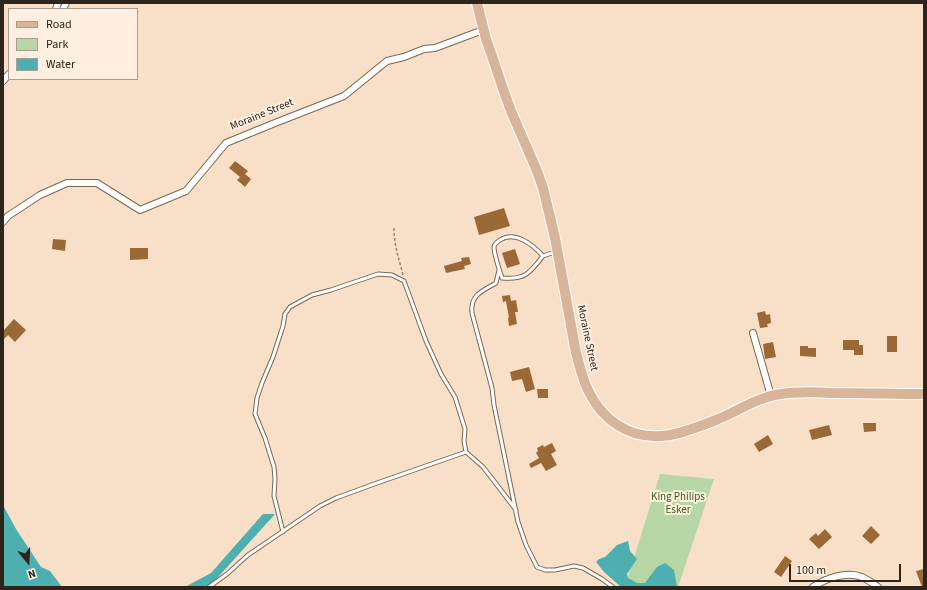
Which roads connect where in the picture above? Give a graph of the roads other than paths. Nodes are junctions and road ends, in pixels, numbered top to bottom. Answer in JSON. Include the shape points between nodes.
{"nodes":[{"id":1,"x":477,"y":3,"type":"edge"},
{"id":2,"x":484,"y":34,"type":"junction"},
{"id":3,"x":3,"y":222,"type":"edge"},
{"id":4,"x":557,"y":252,"type":"junction"},
{"id":5,"x":543,"y":256,"type":"junction"},
{"id":6,"x":499,"y":270,"type":"junction"},
{"id":7,"x":753,"y":333,"type":"dead end"},
{"id":8,"x":924,"y":394,"type":"edge"},
{"id":9,"x":771,"y":396,"type":"junction"},
{"id":10,"x":466,"y":452,"type":"junction"},
{"id":11,"x":516,"y":510,"type":"junction"},
{"id":12,"x":283,"y":532,"type":"junction"},
{"id":13,"x":209,"y":587,"type":"edge"},
{"id":14,"x":613,"y":587,"type":"edge"},
{"id":15,"x":813,"y":587,"type":"edge"},
{"id":16,"x":878,"y":587,"type":"edge"}],
"edges":[{"from":1,"to":2,"type":"main road"},
{"from":2,"to":3,"type":"street","name":"Moraine Street","via":[[435,48],[424,48],[387,61],[344,96],[226,143],[186,192],[140,210],[97,183],[67,183],[40,195]]},
{"from":2,"to":4,"type":"main road","name":"Moraine Street","via":[[511,111],[537,171],[550,214]]},
{"from":4,"to":5,"type":"lane"},
{"from":4,"to":9,"type":"main road","name":"Moraine Street","via":[[576,353],[585,383],[599,408],[611,421],[637,434],[670,435],[717,420]]},
{"from":5,"to":6,"type":"lane","via":[[532,270],[522,277],[502,278]]},
{"from":5,"to":6,"type":"lane","via":[[532,244],[523,240],[514,237],[502,239],[494,248]]},
{"from":6,"to":11,"type":"lane","via":[[496,283],[474,297],[471,305],[492,388]]},
{"from":7,"to":9,"type":"street"},
{"from":8,"to":9,"type":"main road","name":"Moraine Street","via":[[809,392]]},
{"from":10,"to":11,"type":"lane","via":[[490,476]]},
{"from":10,"to":12,"type":"lane","via":[[336,498]]},
{"from":10,"to":12,"type":"lane","via":[[465,429],[455,397],[426,341],[404,281],[392,275],[378,274],[312,295],[290,307],[285,314],[269,369],[256,398],[255,414],[274,467],[274,496]]},
{"from":11,"to":14,"type":"lane","via":[[526,545],[538,567],[544,570],[574,566],[584,568]]},
{"from":12,"to":13,"type":"lane","via":[[248,555]]},
{"from":15,"to":16,"type":"street","via":[[823,581],[848,575],[860,576]]}]}
